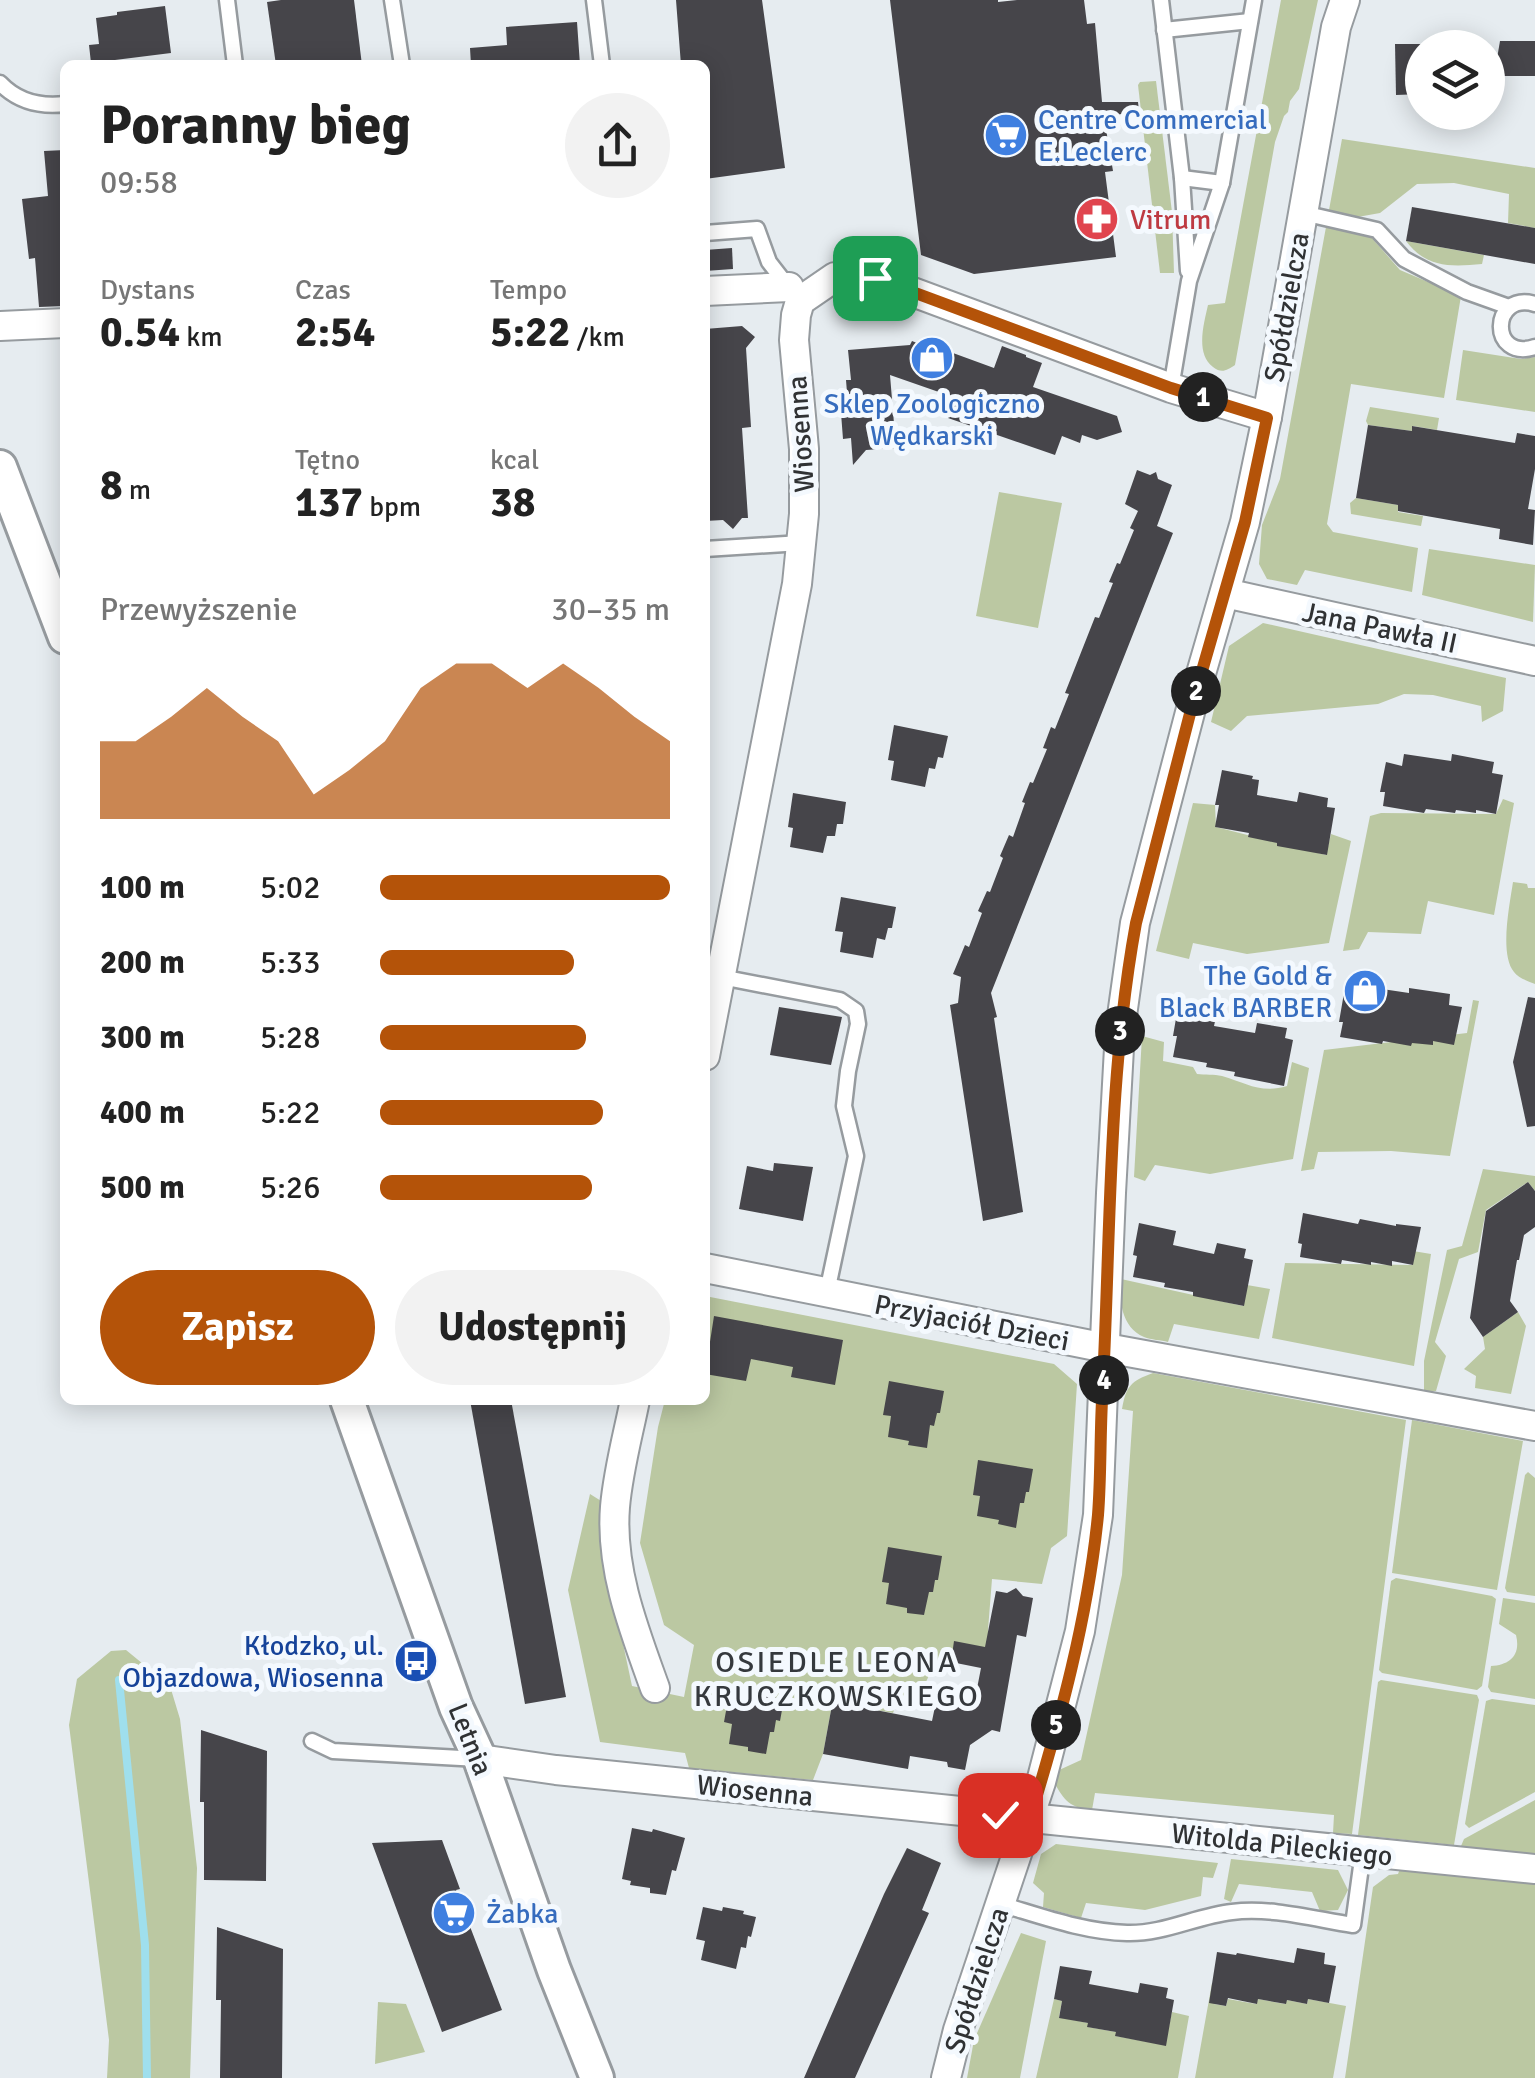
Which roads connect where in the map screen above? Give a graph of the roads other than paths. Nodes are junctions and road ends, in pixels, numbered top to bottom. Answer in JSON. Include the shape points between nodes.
{"nodes":[{"id":1,"x":227,"y":0,"type":"edge"},
{"id":2,"x":392,"y":0,"type":"edge"},
{"id":3,"x":594,"y":0,"type":"edge"},
{"id":4,"x":1161,"y":0,"type":"edge"},
{"id":5,"x":1254,"y":0,"type":"edge"},
{"id":6,"x":1345,"y":0,"type":"edge"},
{"id":7,"x":1250,"y":21,"type":"junction"},
{"id":8,"x":1164,"y":30,"type":"junction"},
{"id":9,"x":234,"y":60,"type":"edge"},
{"id":10,"x":401,"y":60,"type":"edge"},
{"id":11,"x":601,"y":60,"type":"edge"},
{"id":12,"x":0,"y":83,"type":"edge"},
{"id":13,"x":60,"y":105,"type":"edge"},
{"id":14,"x":1182,"y":178,"type":"junction"},
{"id":15,"x":1222,"y":183,"type":"junction"},
{"id":16,"x":1303,"y":213,"type":"junction"},
{"id":17,"x":710,"y":233,"type":"edge"},
{"id":18,"x":1189,"y":282,"type":"junction"},
{"id":19,"x":710,"y":291,"type":"edge"},
{"id":20,"x":794,"y":294,"type":"junction"},
{"id":21,"x":1535,"y":304,"type":"edge"},
{"id":22,"x":1509,"y":307,"type":"junction"},
{"id":23,"x":60,"y":323,"type":"edge"},
{"id":24,"x":0,"y":326,"type":"edge"},
{"id":25,"x":1535,"y":347,"type":"edge"},
{"id":26,"x":1171,"y":388,"type":"junction"},
{"id":27,"x":1267,"y":418,"type":"junction"},
{"id":28,"x":0,"y":467,"type":"edge"},
{"id":29,"x":801,"y":543,"type":"junction"},
{"id":30,"x":710,"y":549,"type":"edge"},
{"id":31,"x":1225,"y":593,"type":"junction"},
{"id":32,"x":60,"y":624,"type":"edge"},
{"id":33,"x":1535,"y":660,"type":"edge"},
{"id":34,"x":721,"y":976,"type":"junction"},
{"id":35,"x":710,"y":1031,"type":"edge"},
{"id":36,"x":710,"y":1269,"type":"edge"},
{"id":37,"x":827,"y":1292,"type":"junction"},
{"id":38,"x":1106,"y":1348,"type":"junction"},
{"id":39,"x":349,"y":1405,"type":"edge"},
{"id":40,"x":634,"y":1405,"type":"edge"},
{"id":41,"x":1535,"y":1426,"type":"edge"},
{"id":42,"x":655,"y":1688,"type":"dead end"},
{"id":43,"x":312,"y":1741,"type":"dead end"},
{"id":44,"x":480,"y":1759,"type":"junction"},
{"id":45,"x":1030,"y":1818,"type":"junction"},
{"id":46,"x":1363,"y":1852,"type":"junction"},
{"id":47,"x":1535,"y":1869,"type":"edge"},
{"id":48,"x":1000,"y":1904,"type":"junction"},
{"id":49,"x":596,"y":2078,"type":"edge"},
{"id":50,"x":946,"y":2078,"type":"edge"}],
"edges":[{"from":1,"to":9,"type":"lane"},
{"from":2,"to":10,"type":"lane"},
{"from":3,"to":11,"type":"lane"},
{"from":4,"to":8,"type":"lane"},
{"from":5,"to":7,"type":"lane"},
{"from":6,"to":16,"type":"street","name":"Spółdzielcza"},
{"from":7,"to":8,"type":"lane"},
{"from":7,"to":15,"type":"lane"},
{"from":8,"to":14,"type":"lane"},
{"from":12,"to":13,"type":"lane","via":[[42,107]]},
{"from":14,"to":15,"type":"lane"},
{"from":14,"to":18,"type":"lane"},
{"from":15,"to":18,"type":"lane"},
{"from":16,"to":22,"type":"lane","via":[[1377,230],[1404,259]]},
{"from":16,"to":27,"type":"street","name":"Spółdzielcza"},
{"from":17,"to":20,"type":"lane","via":[[757,228],[769,262]]},
{"from":18,"to":26,"type":"lane"},
{"from":19,"to":20,"type":"street"},
{"from":20,"to":26,"type":"street","via":[[835,277],[875,278]]},
{"from":20,"to":29,"type":"street","name":"Wiosenna","via":[[804,449]]},
{"from":21,"to":22,"type":"lane"},
{"from":22,"to":25,"type":"lane","via":[[1500,324],[1505,341],[1512,348]]},
{"from":23,"to":24,"type":"street"},
{"from":26,"to":27,"type":"street"},
{"from":27,"to":31,"type":"street","name":"Spółdzielcza"},
{"from":28,"to":32,"type":"street"},
{"from":29,"to":30,"type":"lane"},
{"from":29,"to":34,"type":"street","name":"Wiosenna"},
{"from":31,"to":33,"type":"street","name":"Jana Pawła II"},
{"from":31,"to":38,"type":"street","name":"Spółdzielcza","via":[[1129,960]]},
{"from":34,"to":35,"type":"street","name":"Wiosenna"},
{"from":34,"to":37,"type":"lane","via":[[840,1000],[856,1011],[844,1106],[856,1156]]},
{"from":36,"to":37,"type":"street","name":"Przyjaciół Dzieci"},
{"from":37,"to":38,"type":"street","name":"Przyjaciół Dzieci"},
{"from":38,"to":41,"type":"street","name":"Przyjaciół Dzieci"},
{"from":38,"to":45,"type":"street","name":"Spółdzielcza","via":[[1098,1515],[1080,1630]]},
{"from":39,"to":44,"type":"street","name":"Letnia"},
{"from":40,"to":42,"type":"street","via":[[615,1510],[616,1551]]},
{"from":43,"to":44,"type":"lane","via":[[333,1751]]},
{"from":44,"to":45,"type":"street","name":"Wiosenna"},
{"from":44,"to":49,"type":"street","name":"Letnia"},
{"from":45,"to":46,"type":"street","name":"Witolda Pileckiego"},
{"from":45,"to":48,"type":"street","name":"Spółdzielcza"},
{"from":46,"to":47,"type":"street","name":"Witolda Pileckiego"},
{"from":46,"to":48,"type":"lane","via":[[1353,1925],[1253,1911],[1123,1933]]},
{"from":48,"to":50,"type":"street","name":"Spółdzielcza"}]}
